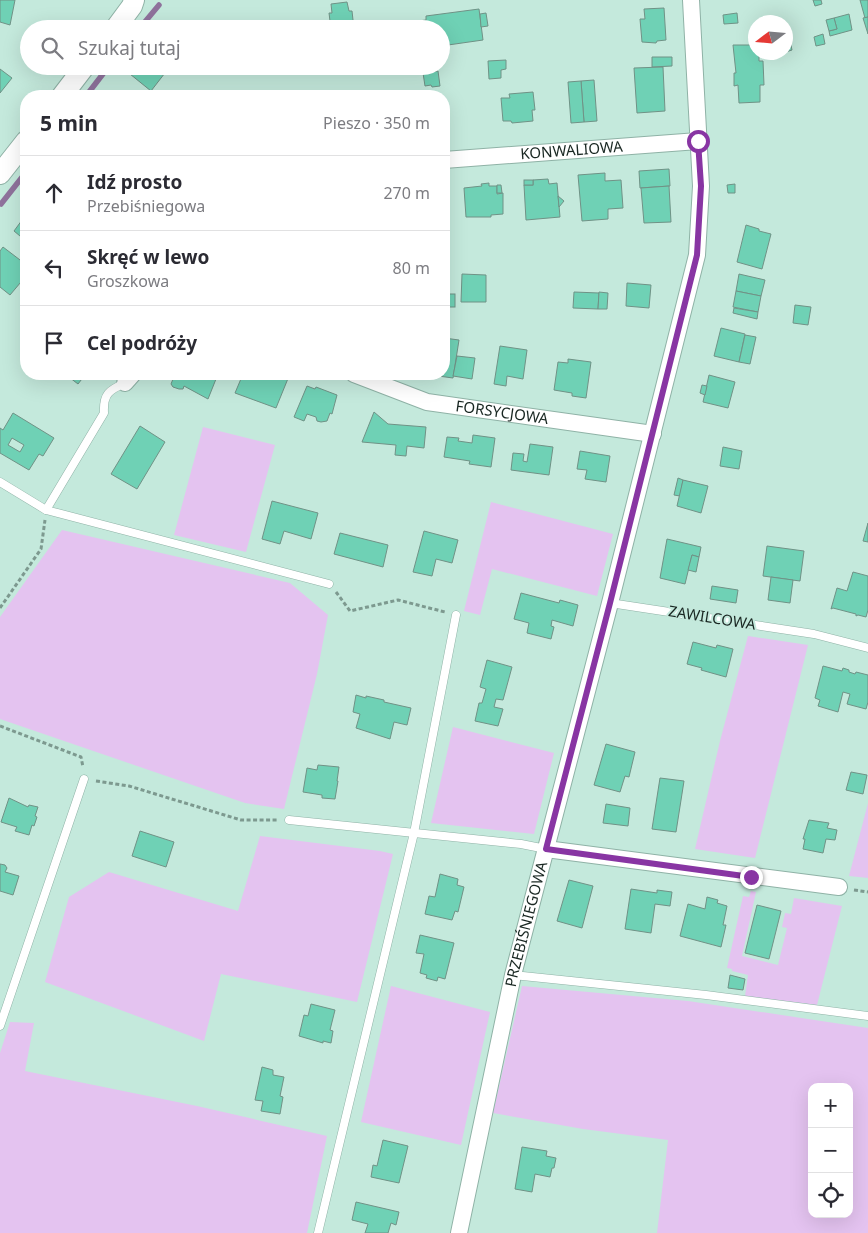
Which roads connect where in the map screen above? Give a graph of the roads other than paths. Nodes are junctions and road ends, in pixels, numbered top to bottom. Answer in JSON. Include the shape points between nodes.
{"nodes":[{"id":1,"x":134,"y":0,"type":"edge"},
{"id":2,"x":691,"y":0,"type":"edge"},
{"id":3,"x":122,"y":20,"type":"edge"},
{"id":4,"x":78,"y":75,"type":"edge"},
{"id":5,"x":67,"y":90,"type":"edge"},
{"id":6,"x":698,"y":141,"type":"junction"},
{"id":7,"x":20,"y":149,"type":"edge"},
{"id":8,"x":450,"y":160,"type":"edge"},
{"id":9,"x":0,"y":174,"type":"edge"},
{"id":10,"x":126,"y":380,"type":"edge"},
{"id":11,"x":370,"y":380,"type":"edge"},
{"id":12,"x":653,"y":434,"type":"junction"},
{"id":13,"x":0,"y":482,"type":"edge"},
{"id":14,"x":46,"y":510,"type":"junction"},
{"id":15,"x":329,"y":584,"type":"road end"},
{"id":16,"x":610,"y":603,"type":"junction"},
{"id":17,"x":456,"y":615,"type":"road end"},
{"id":18,"x":868,"y":648,"type":"edge"},
{"id":19,"x":84,"y":779,"type":"road end"},
{"id":20,"x":289,"y":820,"type":"road end"},
{"id":21,"x":414,"y":833,"type":"junction"},
{"id":22,"x":546,"y":849,"type":"junction"},
{"id":23,"x":839,"y":887,"type":"dead end"},
{"id":24,"x":513,"y":975,"type":"junction"},
{"id":25,"x":868,"y":1016,"type":"edge"},
{"id":26,"x":0,"y":1026,"type":"edge"},
{"id":27,"x":318,"y":1233,"type":"edge"},
{"id":28,"x":459,"y":1233,"type":"edge"}],
"edges":[{"from":1,"to":3,"type":"street"},
{"from":2,"to":6,"type":"street","name":"PRZEBIŚNIEGOWA"},
{"from":4,"to":5,"type":"street"},
{"from":6,"to":8,"type":"street","name":"KONWALIOWA"},
{"from":6,"to":12,"type":"street","name":"PRZEBIŚNIEGOWA","via":[[701,186],[697,255]]},
{"from":7,"to":9,"type":"street"},
{"from":10,"to":14,"type":"lane","via":[[111,389],[104,401],[104,413]]},
{"from":11,"to":12,"type":"street","name":"FORSYCJOWA","via":[[427,402]]},
{"from":12,"to":16,"type":"street","name":"PRZEBIŚNIEGOWA"},
{"from":13,"to":14,"type":"lane"},
{"from":14,"to":15,"type":"lane"},
{"from":16,"to":18,"type":"lane","name":"ZAWILCOWA","via":[[814,634]]},
{"from":16,"to":22,"type":"street","name":"PRZEBIŚNIEGOWA"},
{"from":17,"to":21,"type":"lane"},
{"from":19,"to":26,"type":"lane"},
{"from":20,"to":21,"type":"lane"},
{"from":21,"to":22,"type":"lane"},
{"from":21,"to":27,"type":"lane"},
{"from":22,"to":23,"type":"street"},
{"from":22,"to":24,"type":"street","name":"PRZEBIŚNIEGOWA"},
{"from":24,"to":25,"type":"lane"},
{"from":24,"to":28,"type":"street","name":"PRZEBIŚNIEGOWA"}]}
